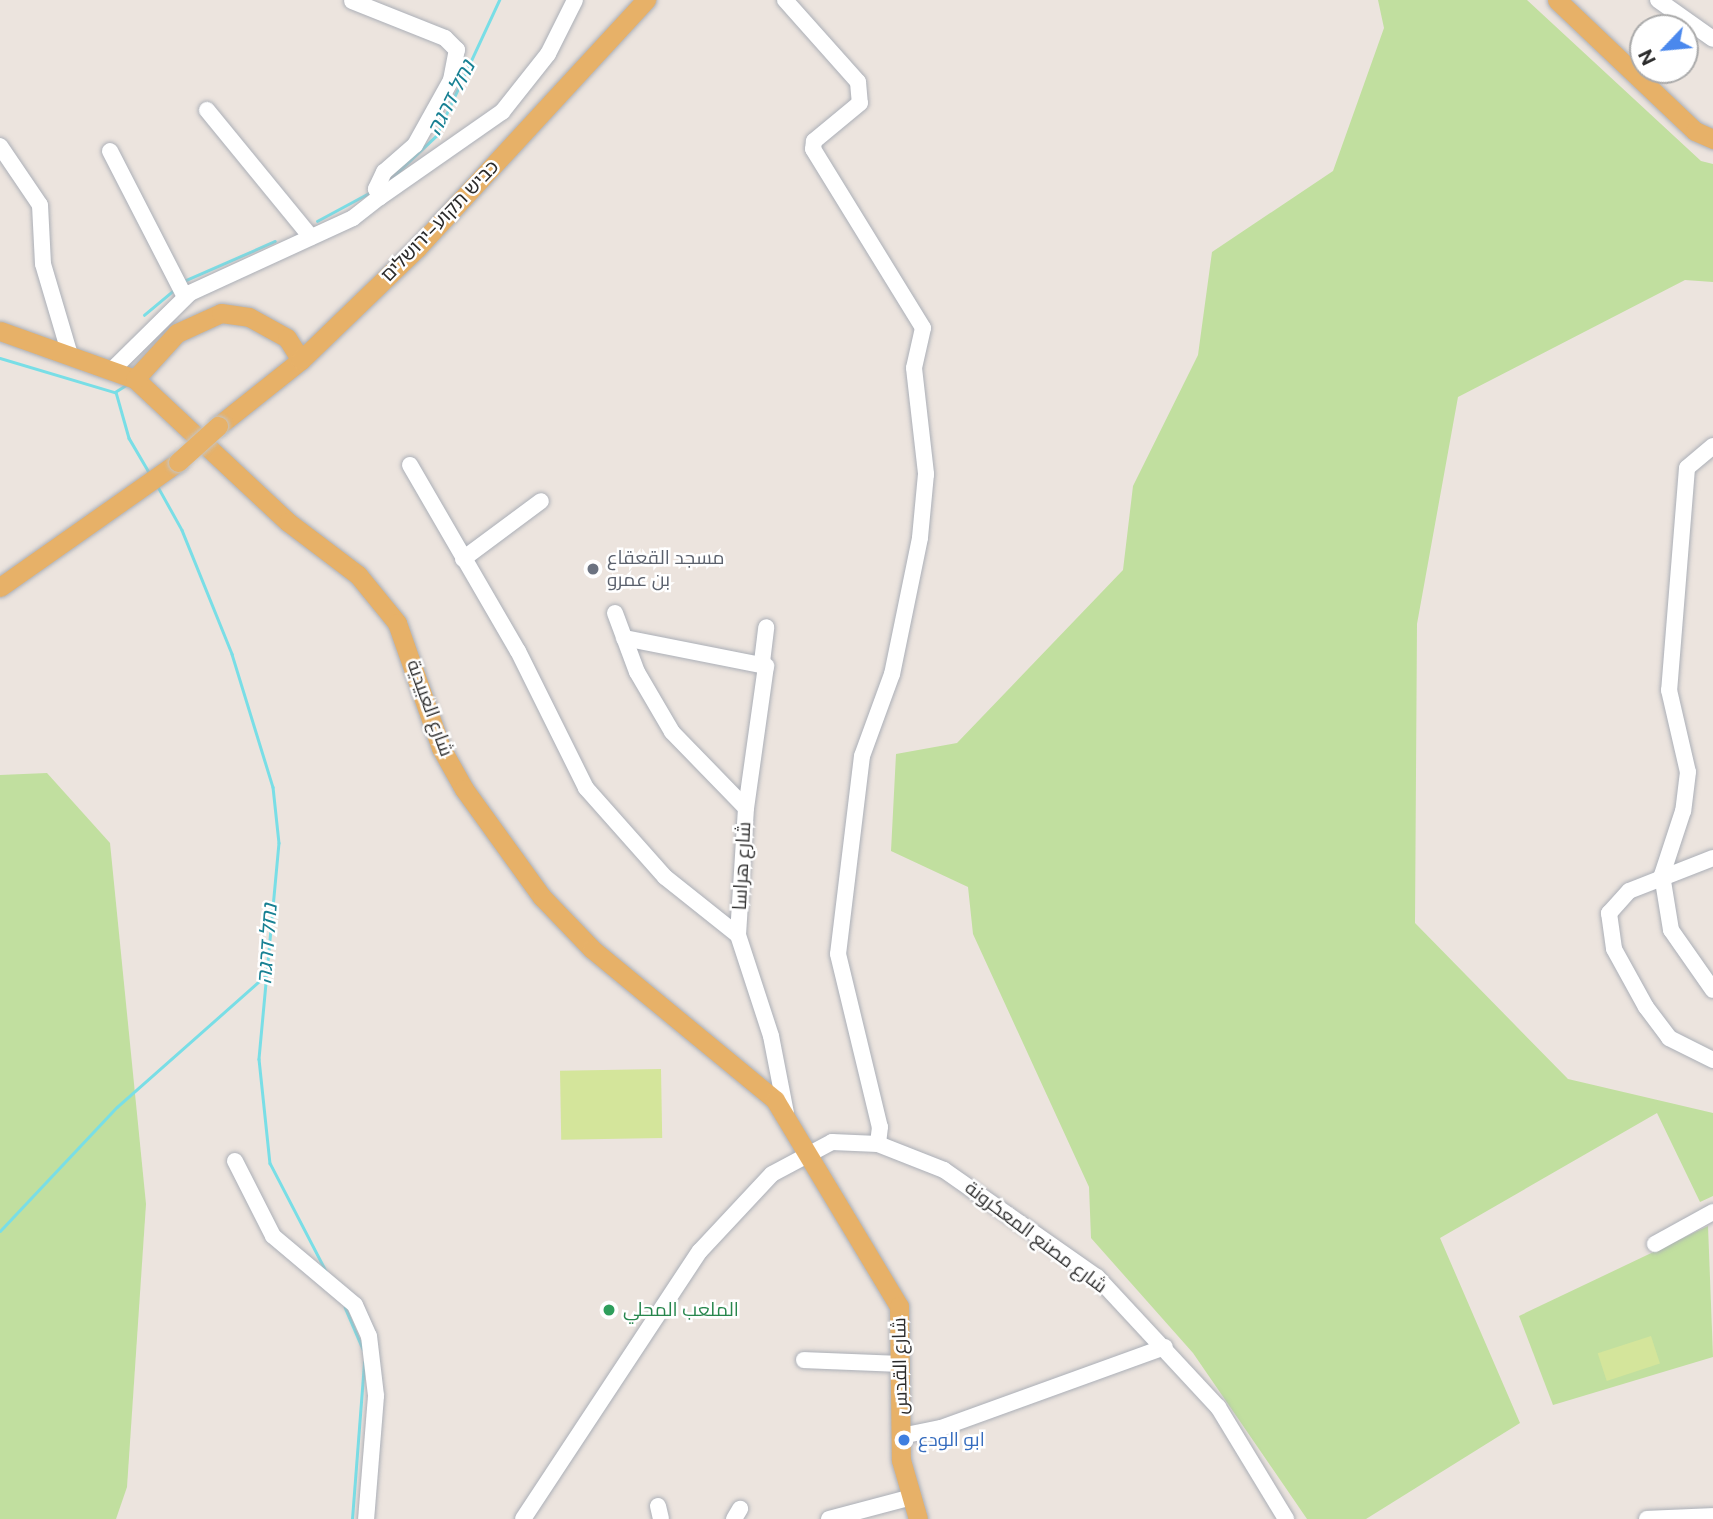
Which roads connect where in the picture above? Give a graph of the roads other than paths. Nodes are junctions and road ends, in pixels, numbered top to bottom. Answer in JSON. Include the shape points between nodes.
{"nodes":[{"id":1,"x":575,"y":0,"type":"edge"},
{"id":2,"x":646,"y":0,"type":"edge"},
{"id":3,"x":785,"y":0,"type":"edge"},
{"id":4,"x":1556,"y":0,"type":"edge"},
{"id":5,"x":1658,"y":0,"type":"edge"},
{"id":6,"x":352,"y":1,"type":"edge"},
{"id":7,"x":1713,"y":39,"type":"edge"},
{"id":8,"x":207,"y":110,"type":"dead end"},
{"id":9,"x":1713,"y":139,"type":"edge"},
{"id":10,"x":0,"y":146,"type":"edge"},
{"id":11,"x":110,"y":150,"type":"dead end"},
{"id":12,"x":20,"y":171,"type":"junction"},
{"id":13,"x":0,"y":172,"type":"edge"},
{"id":14,"x":380,"y":197,"type":"junction"},
{"id":15,"x":311,"y":237,"type":"junction"},
{"id":16,"x":185,"y":298,"type":"junction"},
{"id":17,"x":0,"y":331,"type":"edge"},
{"id":18,"x":70,"y":355,"type":"junction"},
{"id":19,"x":301,"y":360,"type":"junction"},
{"id":20,"x":113,"y":369,"type":"junction"},
{"id":21,"x":135,"y":379,"type":"junction"},
{"id":22,"x":1713,"y":446,"type":"edge"},
{"id":23,"x":410,"y":464,"type":"dead end"},
{"id":24,"x":541,"y":501,"type":"dead end"},
{"id":25,"x":463,"y":559,"type":"junction"},
{"id":26,"x":0,"y":587,"type":"edge"},
{"id":27,"x":615,"y":613,"type":"dead end"},
{"id":28,"x":766,"y":627,"type":"dead end"},
{"id":29,"x":624,"y":638,"type":"junction"},
{"id":30,"x":762,"y":662,"type":"junction"},
{"id":31,"x":746,"y":808,"type":"junction"},
{"id":32,"x":1713,"y":858,"type":"edge"},
{"id":33,"x":1662,"y":875,"type":"junction"},
{"id":34,"x":738,"y":935,"type":"junction"},
{"id":35,"x":1713,"y":990,"type":"edge"},
{"id":36,"x":1713,"y":1044,"type":"edge"},
{"id":37,"x":1708,"y":1060,"type":"edge"},
{"id":38,"x":787,"y":1116,"type":"junction"},
{"id":39,"x":878,"y":1144,"type":"junction"},
{"id":40,"x":810,"y":1151,"type":"junction"},
{"id":41,"x":235,"y":1161,"type":"dead end"},
{"id":42,"x":1713,"y":1212,"type":"edge"},
{"id":43,"x":1655,"y":1244,"type":"dead end"},
{"id":44,"x":1165,"y":1347,"type":"junction"},
{"id":45,"x":804,"y":1360,"type":"dead end"},
{"id":46,"x":899,"y":1364,"type":"junction"},
{"id":47,"x":901,"y":1436,"type":"junction"},
{"id":48,"x":908,"y":1497,"type":"junction"},
{"id":49,"x":1713,"y":1516,"type":"edge"},
{"id":50,"x":366,"y":1519,"type":"edge"},
{"id":51,"x":523,"y":1519,"type":"edge"},
{"id":52,"x":829,"y":1519,"type":"edge"},
{"id":53,"x":918,"y":1519,"type":"edge"},
{"id":54,"x":1286,"y":1519,"type":"edge"},
{"id":55,"x":1647,"y":1519,"type":"edge"}],
"edges":[{"from":1,"to":14,"type":"street","via":[[548,54],[502,112]]},
{"from":2,"to":19,"type":"main road","name":"כביש תקוע–ירושלים","via":[[417,248]]},
{"from":3,"to":39,"type":"street","via":[[858,82],[860,103],[814,141],[813,149],[923,328],[914,368],[926,474],[920,538],[892,674],[862,756],[838,954],[880,1127]]},
{"from":4,"to":9,"type":"main road","via":[[1695,131]]},
{"from":5,"to":7,"type":"street"},
{"from":6,"to":14,"type":"street","via":[[445,38],[457,50],[437,111],[415,145],[384,172],[376,188]]},
{"from":8,"to":15,"type":"street"},
{"from":10,"to":12,"type":"street"},
{"from":11,"to":16,"type":"street"},
{"from":12,"to":13,"type":"street"},
{"from":12,"to":18,"type":"street","via":[[40,205],[43,264]]},
{"from":14,"to":15,"type":"street"},
{"from":15,"to":16,"type":"street"},
{"from":16,"to":20,"type":"street"},
{"from":17,"to":18,"type":"main road","name":"شارع العبيدية"},
{"from":18,"to":20,"type":"main road","name":"شارع العبيدية"},
{"from":19,"to":21,"type":"main road","via":[[287,338],[249,317],[221,313],[177,334]]},
{"from":19,"to":26,"type":"main road","name":"כביש תקוע–ירושלים","bridge":true,"via":[[178,462]]},
{"from":20,"to":21,"type":"main road","name":"شارع العبيدية"},
{"from":21,"to":38,"type":"main road","name":"شارع العبيدية","via":[[383,603],[415,664],[441,748],[490,830],[542,897],[592,949],[729,1056]]},
{"from":22,"to":33,"type":"street","via":[[1687,468],[1669,690],[1688,772],[1683,811]]},
{"from":23,"to":25,"type":"street"},
{"from":24,"to":25,"type":"street"},
{"from":25,"to":34,"type":"street","via":[[518,651],[564,752],[610,821],[675,886]]},
{"from":27,"to":29,"type":"street","name":"شارع هراسا"},
{"from":28,"to":30,"type":"street"},
{"from":29,"to":30,"type":"street"},
{"from":29,"to":31,"type":"street","name":"شارع هراسا","via":[[672,732]]},
{"from":30,"to":31,"type":"street","via":[[764,700]]},
{"from":31,"to":34,"type":"street","name":"شارع هراسا"},
{"from":32,"to":33,"type":"street"},
{"from":33,"to":35,"type":"street","via":[[1671,930]]},
{"from":33,"to":37,"type":"street","via":[[1629,891],[1609,913],[1614,949],[1669,1038]]},
{"from":34,"to":38,"type":"street","name":"شارع هراسا","via":[[771,1036]]},
{"from":36,"to":37,"type":"street"},
{"from":38,"to":40,"type":"main road","name":"شارع العبيدية"},
{"from":39,"to":40,"type":"street","name":"شارع مصنع المعكرونة","via":[[832,1142]]},
{"from":39,"to":44,"type":"street","name":"شارع مصنع المعكرونة","via":[[944,1170],[982,1194],[1097,1278]]},
{"from":40,"to":46,"type":"main road","name":"شارع القدس","via":[[899,1306]]},
{"from":40,"to":51,"type":"street","via":[[747,1195],[700,1251]]},
{"from":41,"to":50,"type":"street","via":[[273,1236],[355,1305],[369,1336],[376,1396]]},
{"from":42,"to":43,"type":"street"},
{"from":44,"to":47,"type":"street","via":[[941,1427]]},
{"from":44,"to":54,"type":"street","name":"شارع مصنع المعكرونة","via":[[1218,1407]]},
{"from":45,"to":46,"type":"street"},
{"from":46,"to":47,"type":"main road","name":"شارع القدس"},
{"from":47,"to":48,"type":"main road","name":"شارع القدس"},
{"from":48,"to":52,"type":"street"},
{"from":48,"to":53,"type":"main road","name":"شارع القدس"},
{"from":49,"to":55,"type":"street"}]}
